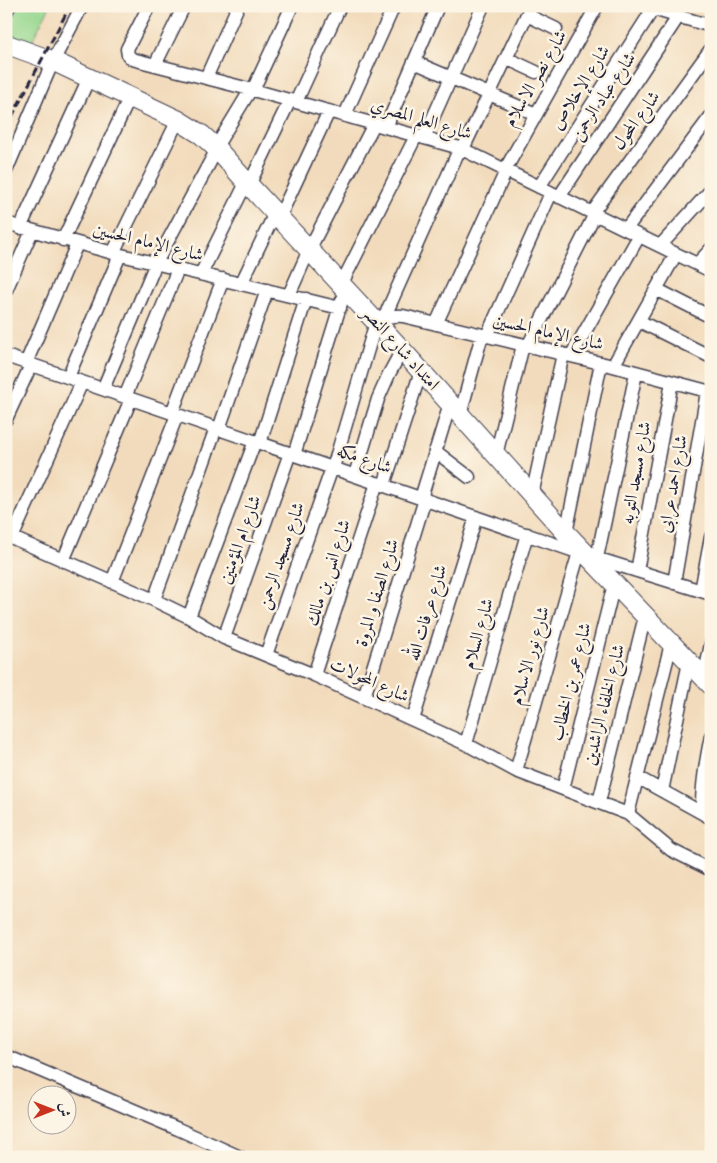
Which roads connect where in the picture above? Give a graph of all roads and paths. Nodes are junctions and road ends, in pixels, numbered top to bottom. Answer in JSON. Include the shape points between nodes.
{"nodes":[{"id":1,"x":10,"y":6,"type":"edge"},
{"id":2,"x":82,"y":6,"type":"edge"},
{"id":3,"x":149,"y":6,"type":"edge"},
{"id":4,"x":184,"y":6,"type":"edge"},
{"id":5,"x":238,"y":6,"type":"edge"},
{"id":6,"x":292,"y":6,"type":"edge"},
{"id":7,"x":340,"y":6,"type":"edge"},
{"id":8,"x":394,"y":6,"type":"edge"},
{"id":9,"x":438,"y":6,"type":"edge"},
{"id":10,"x":483,"y":6,"type":"edge"},
{"id":11,"x":598,"y":6,"type":"edge"},
{"id":12,"x":650,"y":7,"type":"edge"},
{"id":13,"x":529,"y":11,"type":"edge"},
{"id":14,"x":6,"y":12,"type":"edge"},
{"id":15,"x":677,"y":13,"type":"edge"},
{"id":16,"x":711,"y":26,"type":"edge"},
{"id":17,"x":556,"y":29,"type":"dead end"},
{"id":18,"x":7,"y":45,"type":"edge"},
{"id":19,"x":711,"y":49,"type":"edge"},
{"id":20,"x":506,"y":58,"type":"junction"},
{"id":21,"x":54,"y":61,"type":"junction"},
{"id":22,"x":414,"y":62,"type":"junction"},
{"id":23,"x":155,"y":65,"type":"junction"},
{"id":24,"x":536,"y":72,"type":"dead end"},
{"id":25,"x":89,"y":78,"type":"junction"},
{"id":26,"x":206,"y":78,"type":"junction"},
{"id":27,"x":451,"y":78,"type":"junction"},
{"id":28,"x":252,"y":90,"type":"junction"},
{"id":29,"x":489,"y":94,"type":"junction"},
{"id":30,"x":130,"y":97,"type":"junction"},
{"id":31,"x":293,"y":101,"type":"junction"},
{"id":32,"x":329,"y":111,"type":"junction"},
{"id":33,"x":536,"y":114,"type":"junction"},
{"id":34,"x":345,"y":116,"type":"junction"},
{"id":35,"x":711,"y":116,"type":"edge"},
{"id":36,"x":178,"y":120,"type":"junction"},
{"id":37,"x":380,"y":125,"type":"junction"},
{"id":38,"x":420,"y":137,"type":"junction"},
{"id":39,"x":217,"y":148,"type":"junction"},
{"id":40,"x":461,"y":149,"type":"junction"},
{"id":41,"x":505,"y":170,"type":"junction"},
{"id":42,"x":6,"y":171,"type":"edge"},
{"id":43,"x":248,"y":184,"type":"junction"},
{"id":44,"x":711,"y":190,"type":"edge"},
{"id":45,"x":550,"y":192,"type":"junction"},
{"id":46,"x":593,"y":214,"type":"junction"},
{"id":47,"x":277,"y":215,"type":"junction"},
{"id":48,"x":6,"y":224,"type":"edge"},
{"id":49,"x":26,"y":229,"type":"junction"},
{"id":50,"x":626,"y":230,"type":"junction"},
{"id":51,"x":639,"y":236,"type":"junction"},
{"id":52,"x":63,"y":240,"type":"junction"},
{"id":53,"x":77,"y":244,"type":"junction"},
{"id":54,"x":660,"y":246,"type":"junction"},
{"id":55,"x":711,"y":249,"type":"edge"},
{"id":56,"x":309,"y":250,"type":"junction"},
{"id":57,"x":116,"y":254,"type":"junction"},
{"id":58,"x":676,"y":254,"type":"junction"},
{"id":59,"x":156,"y":263,"type":"junction"},
{"id":60,"x":697,"y":264,"type":"junction"},
{"id":61,"x":178,"y":269,"type":"junction"},
{"id":62,"x":711,"y":271,"type":"edge"},
{"id":63,"x":200,"y":274,"type":"junction"},
{"id":64,"x":223,"y":279,"type":"junction"},
{"id":65,"x":241,"y":284,"type":"junction"},
{"id":66,"x":344,"y":287,"type":"junction"},
{"id":67,"x":656,"y":289,"type":"junction"},
{"id":68,"x":6,"y":290,"type":"edge"},
{"id":69,"x":267,"y":290,"type":"junction"},
{"id":70,"x":289,"y":295,"type":"junction"},
{"id":71,"x":306,"y":299,"type":"junction"},
{"id":72,"x":340,"y":308,"type":"junction"},
{"id":73,"x":711,"y":317,"type":"edge"},
{"id":74,"x":380,"y":320,"type":"junction"},
{"id":75,"x":639,"y":321,"type":"junction"},
{"id":76,"x":436,"y":324,"type":"junction"},
{"id":77,"x":485,"y":336,"type":"junction"},
{"id":78,"x":526,"y":345,"type":"junction"},
{"id":79,"x":402,"y":350,"type":"junction"},
{"id":80,"x":567,"y":355,"type":"junction"},
{"id":81,"x":6,"y":356,"type":"edge"},
{"id":82,"x":711,"y":357,"type":"edge"},
{"id":83,"x":28,"y":364,"type":"junction"},
{"id":84,"x":607,"y":365,"type":"junction"},
{"id":85,"x":421,"y":372,"type":"junction"},
{"id":86,"x":636,"y":372,"type":"junction"},
{"id":87,"x":68,"y":377,"type":"junction"},
{"id":88,"x":82,"y":382,"type":"junction"},
{"id":89,"x":672,"y":382,"type":"junction"},
{"id":90,"x":103,"y":389,"type":"junction"},
{"id":91,"x":709,"y":392,"type":"edge"},
{"id":92,"x":128,"y":398,"type":"junction"},
{"id":93,"x":455,"y":410,"type":"junction"},
{"id":94,"x":174,"y":414,"type":"junction"},
{"id":95,"x":6,"y":419,"type":"edge"},
{"id":96,"x":217,"y":429,"type":"junction"},
{"id":97,"x":257,"y":442,"type":"junction"},
{"id":98,"x":435,"y":451,"type":"junction"},
{"id":99,"x":292,"y":454,"type":"junction"},
{"id":100,"x":496,"y":455,"type":"junction"},
{"id":101,"x":332,"y":468,"type":"junction"},
{"id":102,"x":355,"y":476,"type":"junction"},
{"id":103,"x":469,"y":477,"type":"dead end"},
{"id":104,"x":380,"y":484,"type":"junction"},
{"id":105,"x":532,"y":495,"type":"junction"},
{"id":106,"x":423,"y":499,"type":"junction"},
{"id":107,"x":476,"y":517,"type":"junction"},
{"id":108,"x":566,"y":533,"type":"junction"},
{"id":109,"x":527,"y":534,"type":"junction"},
{"id":110,"x":9,"y":536,"type":"edge"},
{"id":111,"x":711,"y":537,"type":"edge"},
{"id":112,"x":588,"y":555,"type":"junction"},
{"id":113,"x":63,"y":561,"type":"junction"},
{"id":114,"x":637,"y":571,"type":"junction"},
{"id":115,"x":112,"y":582,"type":"junction"},
{"id":116,"x":674,"y":583,"type":"junction"},
{"id":117,"x":614,"y":584,"type":"junction"},
{"id":118,"x":706,"y":593,"type":"edge"},
{"id":119,"x":154,"y":600,"type":"junction"},
{"id":120,"x":645,"y":616,"type":"junction"},
{"id":121,"x":189,"y":617,"type":"junction"},
{"id":122,"x":224,"y":638,"type":"junction"},
{"id":123,"x":671,"y":644,"type":"junction"},
{"id":124,"x":711,"y":644,"type":"edge"},
{"id":125,"x":266,"y":656,"type":"junction"},
{"id":126,"x":689,"y":662,"type":"junction"},
{"id":127,"x":314,"y":675,"type":"junction"},
{"id":128,"x":707,"y":681,"type":"edge"},
{"id":129,"x":364,"y":697,"type":"junction"},
{"id":130,"x":413,"y":720,"type":"junction"},
{"id":131,"x":711,"y":736,"type":"edge"},
{"id":132,"x":466,"y":744,"type":"junction"},
{"id":133,"x":516,"y":771,"type":"junction"},
{"id":134,"x":637,"y":777,"type":"junction"},
{"id":135,"x":563,"y":789,"type":"junction"},
{"id":136,"x":662,"y":791,"type":"junction"},
{"id":137,"x":599,"y":802,"type":"junction"},
{"id":138,"x":703,"y":806,"type":"edge"},
{"id":139,"x":628,"y":814,"type":"junction"},
{"id":140,"x":711,"y":818,"type":"edge"},
{"id":141,"x":711,"y":870,"type":"edge"},
{"id":142,"x":6,"y":1056,"type":"edge"},
{"id":143,"x":240,"y":1157,"type":"edge"}],
"edges":[{"from":1,"to":14,"type":"street"},
{"from":2,"to":21,"type":"street"},
{"from":3,"to":23,"type":"street","name":"شارع العلم المصري","via":[[127,49],[132,59]]},
{"from":4,"to":23,"type":"street"},
{"from":5,"to":26,"type":"street"},
{"from":6,"to":28,"type":"street"},
{"from":7,"to":31,"type":"street"},
{"from":8,"to":34,"type":"street"},
{"from":9,"to":22,"type":"street"},
{"from":10,"to":27,"type":"street","name":"شارع ام المؤمنين"},
{"from":11,"to":33,"type":"street","name":"شارع نصر الاسلام"},
{"from":12,"to":15,"type":"street"},
{"from":12,"to":45,"type":"street","name":"شارع الإخلاص"},
{"from":13,"to":17,"type":"street"},
{"from":13,"to":20,"type":"street","name":"شارع مسجد الرحمن"},
{"from":15,"to":16,"type":"street"},
{"from":15,"to":45,"type":"street","name":"شارع عباد الرحمن"},
{"from":18,"to":21,"type":"street","name":"امتداد شارع النصر"},
{"from":19,"to":46,"type":"street","name":"شارع المحول"},
{"from":20,"to":24,"type":"street"},
{"from":20,"to":29,"type":"street","name":"شارع مسجد الرحمن"},
{"from":21,"to":25,"type":"street","name":"امتداد شارع النصر"},
{"from":21,"to":42,"type":"street"},
{"from":22,"to":27,"type":"street"},
{"from":22,"to":37,"type":"street"},
{"from":23,"to":26,"type":"street","name":"شارع العلم المصري"},
{"from":25,"to":30,"type":"street","name":"امتداد شارع النصر"},
{"from":25,"to":49,"type":"street"},
{"from":26,"to":28,"type":"street","name":"شارع العلم المصري"},
{"from":27,"to":29,"type":"street"},
{"from":27,"to":38,"type":"street","name":"شارع ام المؤمنين"},
{"from":28,"to":31,"type":"street","name":"شارع العلم المصري"},
{"from":28,"to":39,"type":"street"},
{"from":29,"to":33,"type":"street"},
{"from":29,"to":40,"type":"street","name":"شارع مسجد الرحمن"},
{"from":30,"to":36,"type":"street","name":"امتداد شارع النصر"},
{"from":30,"to":52,"type":"street"},
{"from":31,"to":32,"type":"street","name":"شارع العلم المصري"},
{"from":31,"to":43,"type":"street"},
{"from":32,"to":34,"type":"street","name":"شارع العلم المصري"},
{"from":32,"to":47,"type":"street"},
{"from":33,"to":41,"type":"street","name":"شارع نصر الاسلام"},
{"from":34,"to":37,"type":"street","name":"شارع العلم المصري"},
{"from":35,"to":50,"type":"street"},
{"from":36,"to":39,"type":"street","name":"امتداد شارع النصر"},
{"from":36,"to":57,"type":"street"},
{"from":37,"to":38,"type":"street","name":"شارع العلم المصري"},
{"from":37,"to":56,"type":"street"},
{"from":38,"to":40,"type":"street","name":"شارع العلم المصري"},
{"from":38,"to":66,"type":"street","name":"شارع ام المؤمنين"},
{"from":39,"to":43,"type":"street","name":"امتداد شارع النصر"},
{"from":39,"to":59,"type":"street"},
{"from":40,"to":41,"type":"street","name":"شارع العلم المصري"},
{"from":40,"to":74,"type":"street","name":"شارع مسجد الرحمن"},
{"from":41,"to":45,"type":"street","name":"شارع العلم المصري"},
{"from":41,"to":76,"type":"street","name":"شارع نصر الاسلام"},
{"from":43,"to":47,"type":"street","name":"امتداد شارع النصر"},
{"from":43,"to":63,"type":"street"},
{"from":44,"to":54,"type":"street"},
{"from":45,"to":46,"type":"street","name":"شارع العلم المصري"},
{"from":45,"to":77,"type":"street"},
{"from":46,"to":50,"type":"street","name":"شارع العلم المصري"},
{"from":46,"to":78,"type":"street","name":"شارع المحول"},
{"from":47,"to":56,"type":"street","name":"امتداد شارع النصر"},
{"from":47,"to":65,"type":"street"},
{"from":48,"to":49,"type":"street","name":"شارع الإمام الحسين"},
{"from":49,"to":52,"type":"street","name":"شارع الإمام الحسين"},
{"from":49,"to":68,"type":"street"},
{"from":50,"to":51,"type":"street","name":"شارع العلم المصري"},
{"from":51,"to":54,"type":"street","name":"شارع العلم المصري"},
{"from":51,"to":80,"type":"street"},
{"from":52,"to":53,"type":"street","name":"شارع الإمام الحسين"},
{"from":53,"to":57,"type":"street","name":"شارع الإمام الحسين"},
{"from":53,"to":83,"type":"street"},
{"from":54,"to":58,"type":"street","name":"شارع العلم المصري"},
{"from":55,"to":60,"type":"street"},
{"from":56,"to":66,"type":"street","name":"امتداد شارع النصر"},
{"from":56,"to":70,"type":"street"},
{"from":57,"to":59,"type":"street","name":"شارع الإمام الحسين"},
{"from":57,"to":87,"type":"street"},
{"from":58,"to":60,"type":"street","name":"شارع العلم المصري"},
{"from":58,"to":67,"type":"street"},
{"from":59,"to":61,"type":"street","name":"شارع الإمام الحسين"},
{"from":59,"to":90,"type":"street"},
{"from":60,"to":62,"type":"street","name":"شارع العلم المصري"},
{"from":61,"to":63,"type":"street","name":"شارع الإمام الحسين"},
{"from":61,"to":92,"type":"street"},
{"from":63,"to":64,"type":"street","name":"شارع الإمام الحسين"},
{"from":64,"to":65,"type":"street","name":"شارع الإمام الحسين"},
{"from":64,"to":94,"type":"street"},
{"from":65,"to":69,"type":"street","name":"شارع الإمام الحسين"},
{"from":66,"to":72,"type":"street","name":"شارع ام المؤمنين"},
{"from":66,"to":74,"type":"street","name":"امتداد شارع النصر"},
{"from":67,"to":73,"type":"street"},
{"from":67,"to":75,"type":"street"},
{"from":69,"to":70,"type":"street","name":"شارع الإمام الحسين"},
{"from":69,"to":96,"type":"street"},
{"from":70,"to":71,"type":"street","name":"شارع الإمام الحسين"},
{"from":71,"to":72,"type":"street","name":"شارع الإمام الحسين"},
{"from":71,"to":97,"type":"street"},
{"from":72,"to":99,"type":"street","name":"شارع ام المؤمنين"},
{"from":74,"to":76,"type":"street","name":"شارع الإمام الحسين","via":[[394,315]]},
{"from":74,"to":79,"type":"street","name":"امتداد شارع النصر"},
{"from":74,"to":101,"type":"street","name":"شارع مسجد الرحمن"},
{"from":75,"to":82,"type":"street"},
{"from":75,"to":84,"type":"street"},
{"from":76,"to":77,"type":"street","name":"شارع الإمام الحسين"},
{"from":77,"to":78,"type":"street","name":"شارع الإمام الحسين"},
{"from":77,"to":93,"type":"street"},
{"from":78,"to":80,"type":"street","name":"شارع الإمام الحسين"},
{"from":78,"to":100,"type":"street","name":"شارع المحول"},
{"from":79,"to":85,"type":"street","name":"امتداد شارع النصر"},
{"from":79,"to":102,"type":"street","via":[[378,399]]},
{"from":80,"to":84,"type":"street","name":"شارع الإمام الحسين"},
{"from":80,"to":105,"type":"street"},
{"from":81,"to":83,"type":"street","name":"شارع مكه"},
{"from":83,"to":87,"type":"street","name":"شارع مكه"},
{"from":83,"to":95,"type":"street"},
{"from":84,"to":86,"type":"street","name":"شارع الإمام الحسين"},
{"from":84,"to":108,"type":"street"},
{"from":85,"to":93,"type":"street","name":"امتداد شارع النصر"},
{"from":85,"to":104,"type":"street","name":"شارع انس بن مالك"},
{"from":86,"to":89,"type":"street","name":"شارع الإمام الحسين"},
{"from":86,"to":112,"type":"street"},
{"from":87,"to":88,"type":"street","name":"شارع مكه"},
{"from":88,"to":90,"type":"street","name":"شارع مكه"},
{"from":88,"to":110,"type":"street"},
{"from":89,"to":91,"type":"street","name":"شارع الإمام الحسين"},
{"from":89,"to":114,"type":"street","name":"شارع مسجد التوبه"},
{"from":90,"to":92,"type":"street","name":"شارع مكه"},
{"from":91,"to":116,"type":"street","name":"شارع احمد عرابى"},
{"from":92,"to":94,"type":"street","name":"شارع مكه"},
{"from":92,"to":113,"type":"street"},
{"from":93,"to":98,"type":"street","name":"شارع الصفا و المروة"},
{"from":93,"to":100,"type":"street","name":"امتداد شارع النصر"},
{"from":94,"to":96,"type":"street","name":"شارع مكه"},
{"from":94,"to":115,"type":"street"},
{"from":96,"to":97,"type":"street","name":"شارع مكه"},
{"from":96,"to":119,"type":"street"},
{"from":97,"to":99,"type":"street","name":"شارع مكه"},
{"from":97,"to":121,"type":"street"},
{"from":98,"to":103,"type":"street"},
{"from":98,"to":106,"type":"street","name":"شارع الصفا و المروة"},
{"from":99,"to":101,"type":"street","name":"شارع مكه"},
{"from":99,"to":122,"type":"street","name":"شارع ام المؤمنين"},
{"from":100,"to":105,"type":"street","name":"امتداد شارع النصر"},
{"from":101,"to":102,"type":"street","name":"شارع مكه"},
{"from":101,"to":125,"type":"street","name":"شارع مسجد الرحمن"},
{"from":102,"to":104,"type":"street","name":"شارع مكه"},
{"from":104,"to":106,"type":"street","name":"شارع مكه"},
{"from":104,"to":127,"type":"street","name":"شارع انس بن مالك"},
{"from":105,"to":108,"type":"street","name":"امتداد شارع النصر"},
{"from":106,"to":107,"type":"street","name":"شارع مكه"},
{"from":106,"to":129,"type":"street","name":"شارع الصفا و المروة"},
{"from":107,"to":109,"type":"street","name":"شارع مكه"},
{"from":107,"to":130,"type":"street","name":"شارع عرفات الله"},
{"from":108,"to":112,"type":"street","name":"امتداد شارع النصر"},
{"from":109,"to":112,"type":"street","name":"شارع مكه"},
{"from":109,"to":132,"type":"street","name":"شارع السلام"},
{"from":110,"to":113,"type":"street","name":"شارع المحولات"},
{"from":111,"to":118,"type":"street"},
{"from":112,"to":114,"type":"street","name":"شارع مكه"},
{"from":112,"to":117,"type":"street","name":"امتداد شارع النصر"},
{"from":112,"to":133,"type":"street","name":"شارع نور الاسلام"},
{"from":113,"to":115,"type":"street","name":"شارع المحولات"},
{"from":114,"to":116,"type":"street","name":"شارع مكه"},
{"from":115,"to":119,"type":"street","name":"شارع المحولات"},
{"from":116,"to":118,"type":"street","name":"شارع مكه"},
{"from":117,"to":120,"type":"street","name":"امتداد شارع النصر"},
{"from":117,"to":135,"type":"street","name":"شارع عمر بن الخطاب"},
{"from":119,"to":121,"type":"street","name":"شارع المحولات"},
{"from":120,"to":123,"type":"street","name":"امتداد شارع النصر"},
{"from":120,"to":137,"type":"street","name":"شارع الخلفاء الراشدين"},
{"from":121,"to":122,"type":"street","name":"شارع المحولات"},
{"from":122,"to":125,"type":"street","name":"شارع المحولات"},
{"from":123,"to":126,"type":"street","name":"امتداد شارع النصر"},
{"from":123,"to":134,"type":"street"},
{"from":124,"to":128,"type":"street"},
{"from":125,"to":127,"type":"street","name":"شارع المحولات"},
{"from":126,"to":128,"type":"street","name":"امتداد شارع النصر"},
{"from":126,"to":136,"type":"street"},
{"from":127,"to":129,"type":"street","name":"شارع المحولات"},
{"from":129,"to":130,"type":"street","name":"شارع المحولات"},
{"from":130,"to":132,"type":"street","name":"شارع المحولات"},
{"from":131,"to":138,"type":"street","via":[[703,783]]},
{"from":132,"to":133,"type":"street","name":"شارع المحولات"},
{"from":133,"to":135,"type":"street","name":"شارع المحولات"},
{"from":134,"to":136,"type":"street"},
{"from":134,"to":139,"type":"street"},
{"from":135,"to":137,"type":"street","name":"شارع المحولات"},
{"from":136,"to":138,"type":"street"},
{"from":137,"to":139,"type":"street","name":"شارع المحولات"},
{"from":138,"to":140,"type":"street"},
{"from":139,"to":141,"type":"street","name":"شارع المحولات","via":[[671,850]]},
{"from":142,"to":143,"type":"street"}]}
